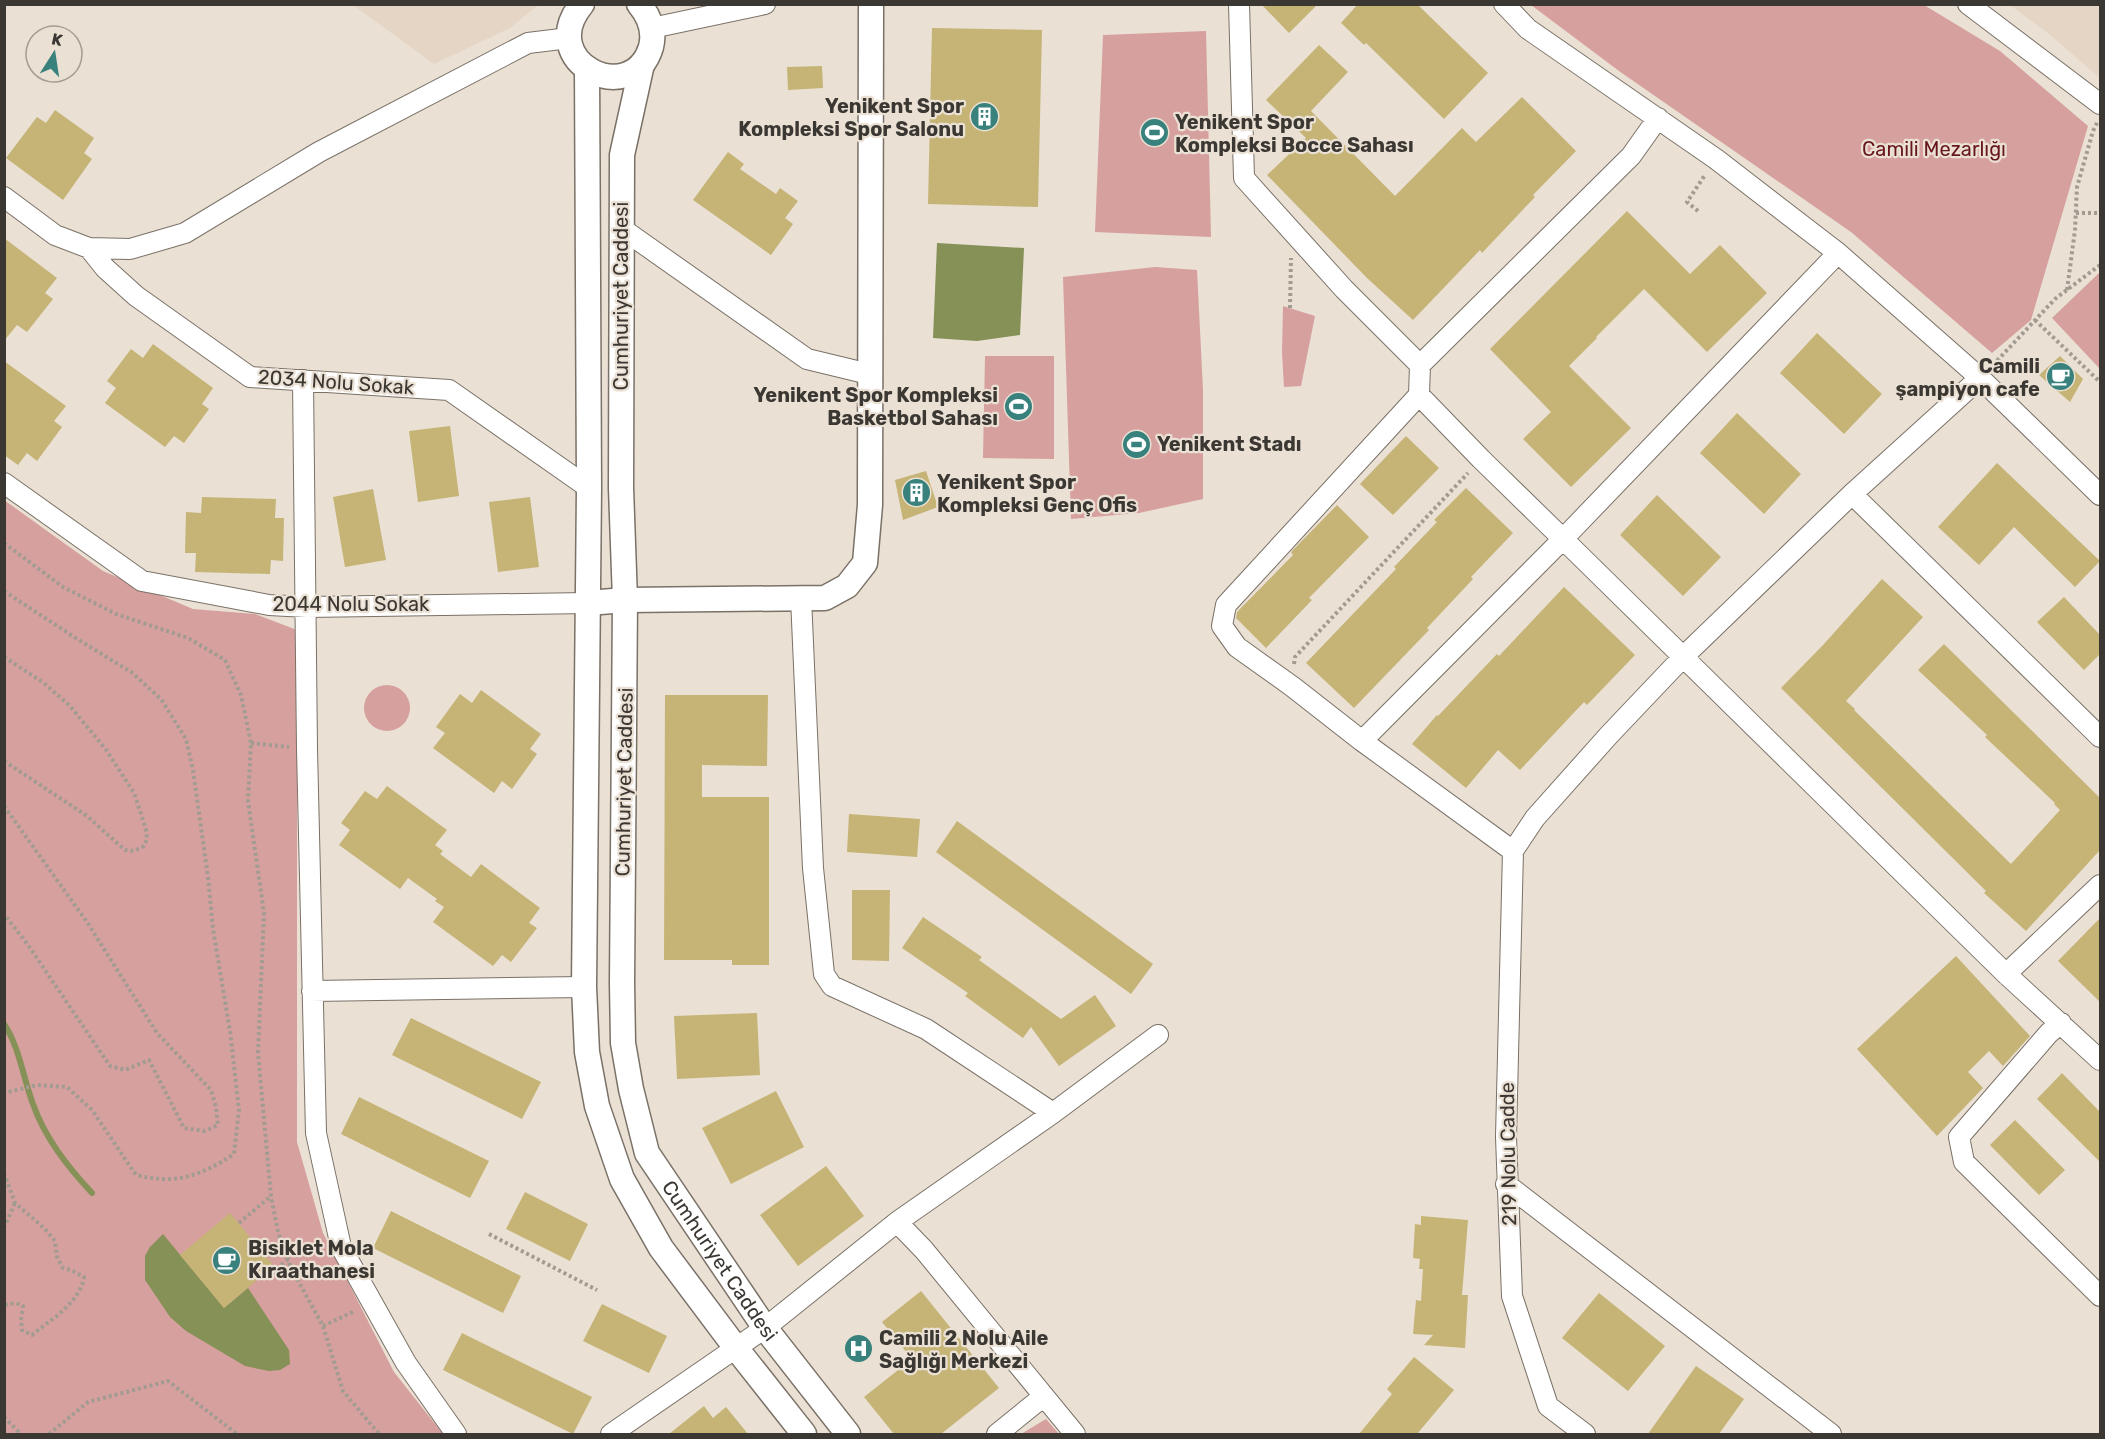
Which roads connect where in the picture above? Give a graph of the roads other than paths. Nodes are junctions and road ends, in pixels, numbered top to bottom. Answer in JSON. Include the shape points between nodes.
{"nodes":[{"id":1,"x":582,"y":4,"type":"edge"},
{"id":2,"x":639,"y":4,"type":"edge"},
{"id":3,"x":765,"y":4,"type":"edge"},
{"id":4,"x":871,"y":4,"type":"edge"},
{"id":5,"x":1239,"y":4,"type":"edge"},
{"id":6,"x":1504,"y":4,"type":"edge"},
{"id":7,"x":1968,"y":4,"type":"edge"},
{"id":8,"x":652,"y":28,"type":"junction"},
{"id":9,"x":569,"y":38,"type":"junction"},
{"id":10,"x":642,"y":64,"type":"junction"},
{"id":11,"x":586,"y":69,"type":"junction"},
{"id":12,"x":2100,"y":104,"type":"edge"},
{"id":13,"x":1658,"y":118,"type":"junction"},
{"id":14,"x":4,"y":197,"type":"edge"},
{"id":15,"x":621,"y":228,"type":"junction"},
{"id":16,"x":89,"y":248,"type":"junction"},
{"id":17,"x":1838,"y":253,"type":"junction"},
{"id":18,"x":1420,"y":365,"type":"junction"},
{"id":19,"x":869,"y":374,"type":"junction"},
{"id":20,"x":1980,"y":378,"type":"junction"},
{"id":21,"x":303,"y":380,"type":"junction"},
{"id":22,"x":1419,"y":395,"type":"junction"},
{"id":23,"x":4,"y":483,"type":"edge"},
{"id":24,"x":589,"y":488,"type":"junction"},
{"id":25,"x":1852,"y":494,"type":"junction"},
{"id":26,"x":2100,"y":495,"type":"edge"},
{"id":27,"x":1563,"y":539,"type":"junction"},
{"id":28,"x":801,"y":598,"type":"junction"},
{"id":29,"x":625,"y":600,"type":"junction"},
{"id":30,"x":588,"y":603,"type":"junction"},
{"id":31,"x":307,"y":607,"type":"junction"},
{"id":32,"x":1684,"y":656,"type":"junction"},
{"id":33,"x":2100,"y":737,"type":"edge"},
{"id":34,"x":1362,"y":741,"type":"junction"},
{"id":35,"x":1512,"y":851,"type":"junction"},
{"id":36,"x":2100,"y":885,"type":"edge"},
{"id":37,"x":2006,"y":974,"type":"junction"},
{"id":38,"x":584,"y":987,"type":"junction"},
{"id":39,"x":312,"y":991,"type":"junction"},
{"id":40,"x":2061,"y":1023,"type":"junction"},
{"id":41,"x":1158,"y":1035,"type":"dead end"},
{"id":42,"x":2100,"y":1060,"type":"edge"},
{"id":43,"x":1053,"y":1113,"type":"junction"},
{"id":44,"x":1506,"y":1184,"type":"junction"},
{"id":45,"x":897,"y":1222,"type":"junction"},
{"id":46,"x":2100,"y":1296,"type":"edge"},
{"id":47,"x":765,"y":1328,"type":"junction"},
{"id":48,"x":736,"y":1348,"type":"junction"},
{"id":49,"x":1044,"y":1396,"type":"junction"},
{"id":50,"x":456,"y":1434,"type":"edge"},
{"id":51,"x":611,"y":1434,"type":"edge"},
{"id":52,"x":804,"y":1434,"type":"edge"},
{"id":53,"x":848,"y":1434,"type":"edge"},
{"id":54,"x":997,"y":1434,"type":"edge"},
{"id":55,"x":1075,"y":1434,"type":"edge"},
{"id":56,"x":1585,"y":1434,"type":"edge"},
{"id":57,"x":1831,"y":1434,"type":"edge"}],
"edges":[{"from":1,"to":9,"type":"street","via":[[574,14]]},
{"from":2,"to":8,"type":"street"},
{"from":3,"to":8,"type":"street"},
{"from":4,"to":19,"type":"street"},
{"from":5,"to":18,"type":"street","via":[[1244,178],[1344,289]]},
{"from":6,"to":13,"type":"street","via":[[1528,29]]},
{"from":7,"to":12,"type":"street"},
{"from":8,"to":10,"type":"street","name":"Cumhuriyet Caddesi","via":[[649,53]]},
{"from":9,"to":11,"type":"street","via":[[577,61]]},
{"from":9,"to":16,"type":"street","via":[[528,43],[319,152],[185,233],[130,249]]},
{"from":10,"to":11,"type":"street","via":[[621,76],[597,75]]},
{"from":10,"to":15,"type":"street","name":"Cumhuriyet Caddesi","via":[[622,155]]},
{"from":11,"to":24,"type":"street","name":"Cumhuriyet Caddesi"},
{"from":13,"to":17,"type":"street"},
{"from":13,"to":18,"type":"street","via":[[1631,156]]},
{"from":14,"to":16,"type":"street","name":"2034 Nolu Sokak","via":[[55,235]]},
{"from":15,"to":19,"type":"street","via":[[807,359]]},
{"from":15,"to":29,"type":"street","name":"Cumhuriyet Caddesi"},
{"from":16,"to":21,"type":"street","name":"2034 Nolu Sokak","via":[[136,296],[250,377]]},
{"from":17,"to":20,"type":"street"},
{"from":17,"to":27,"type":"street"},
{"from":18,"to":22,"type":"street"},
{"from":19,"to":28,"type":"street","via":[[870,505],[865,563],[847,586],[825,598]]},
{"from":20,"to":25,"type":"street"},
{"from":20,"to":26,"type":"street"},
{"from":21,"to":24,"type":"street","name":"2034 Nolu Sokak","via":[[449,390]]},
{"from":21,"to":31,"type":"street"},
{"from":22,"to":27,"type":"street"},
{"from":22,"to":34,"type":"street","via":[[1226,605],[1222,626],[1237,646]]},
{"from":23,"to":31,"type":"street","name":"2044 Nolu Sokak","via":[[142,581],[268,605]]},
{"from":24,"to":30,"type":"street","name":"Cumhuriyet Caddesi"},
{"from":25,"to":32,"type":"street"},
{"from":25,"to":33,"type":"street"},
{"from":27,"to":32,"type":"street"},
{"from":27,"to":34,"type":"street"},
{"from":28,"to":29,"type":"street"},
{"from":28,"to":43,"type":"street","via":[[813,868],[824,974],[832,986],[926,1029]]},
{"from":29,"to":30,"type":"street"},
{"from":29,"to":47,"type":"street","name":"Cumhuriyet Caddesi","via":[[622,983],[623,1043],[631,1089],[647,1153]]},
{"from":30,"to":31,"type":"street","name":"2044 Nolu Sokak"},
{"from":30,"to":38,"type":"street","name":"Cumhuriyet Caddesi"},
{"from":31,"to":39,"type":"street"},
{"from":32,"to":35,"type":"street","via":[[1535,818]]},
{"from":32,"to":37,"type":"street"},
{"from":34,"to":35,"type":"street"},
{"from":35,"to":44,"type":"street","name":"219 Nolu Cadde"},
{"from":36,"to":37,"type":"street"},
{"from":37,"to":40,"type":"street"},
{"from":38,"to":39,"type":"street"},
{"from":38,"to":48,"type":"street","name":"Cumhuriyet Caddesi","via":[[587,1052],[597,1106],[622,1179],[661,1248]]},
{"from":39,"to":50,"type":"street","via":[[316,1133],[341,1247],[406,1363]]},
{"from":40,"to":42,"type":"street"},
{"from":40,"to":46,"type":"street","via":[[1959,1137],[1964,1162]]},
{"from":41,"to":43,"type":"street"},
{"from":43,"to":45,"type":"street"},
{"from":44,"to":56,"type":"street","name":"219 Nolu Cadde","via":[[1512,1296],[1548,1406]]},
{"from":44,"to":57,"type":"street"},
{"from":45,"to":47,"type":"street"},
{"from":45,"to":49,"type":"street"},
{"from":47,"to":48,"type":"street"},
{"from":47,"to":53,"type":"street","name":"Cumhuriyet Caddesi"},
{"from":48,"to":51,"type":"street"},
{"from":48,"to":52,"type":"street","name":"Cumhuriyet Caddesi"},
{"from":49,"to":54,"type":"street"},
{"from":49,"to":55,"type":"street"}]}
